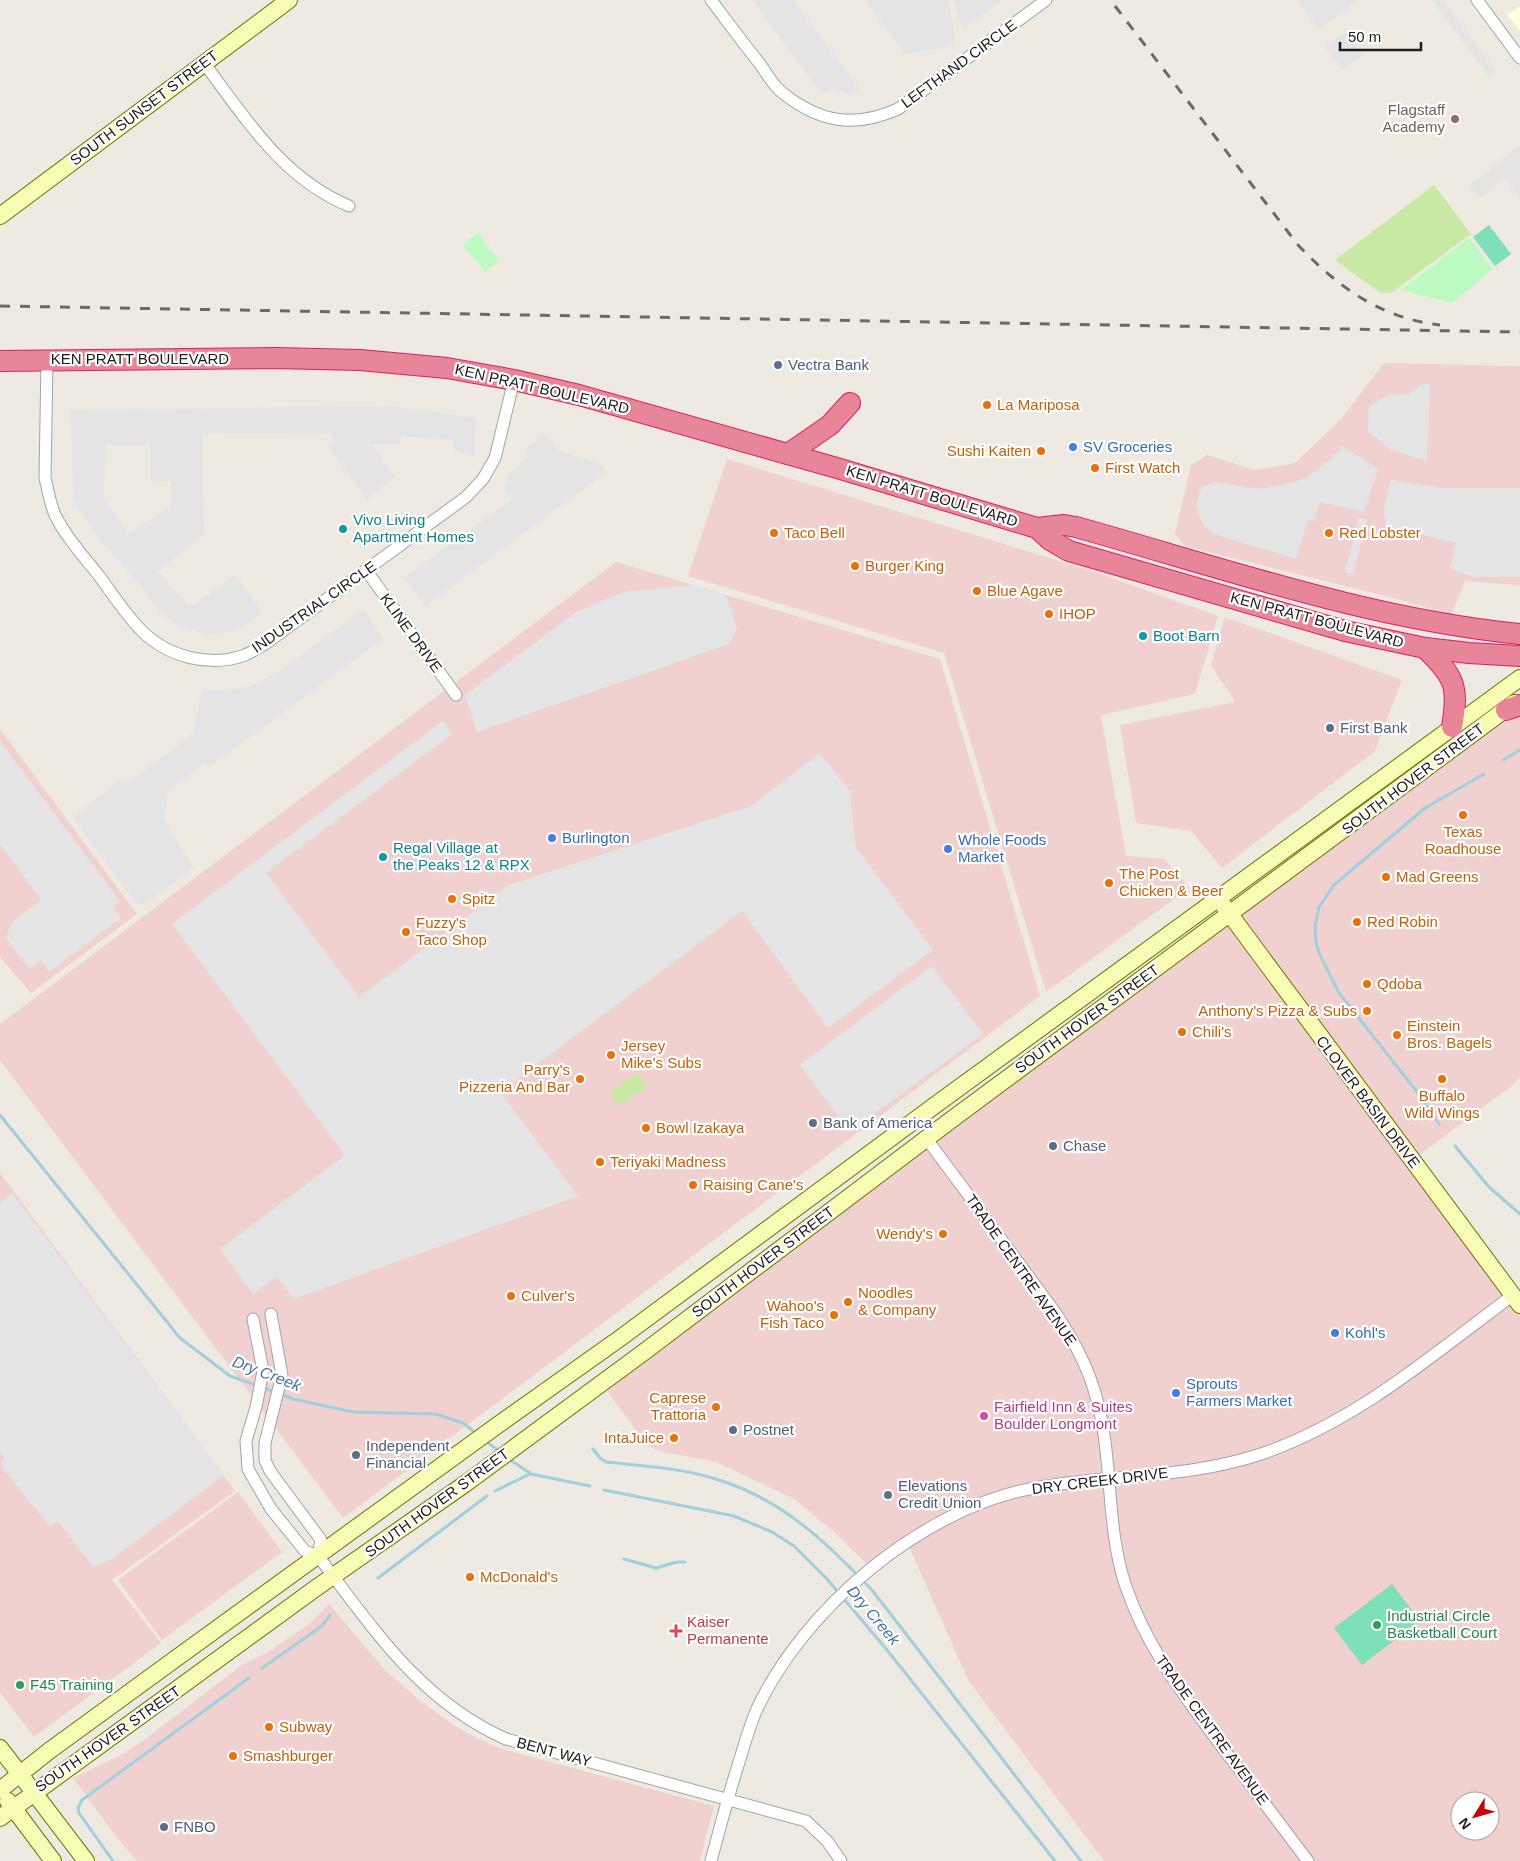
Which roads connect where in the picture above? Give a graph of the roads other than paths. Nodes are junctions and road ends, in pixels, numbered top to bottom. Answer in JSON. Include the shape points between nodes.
{"nodes":[{"id":1,"x":288,"y":0,"type":"edge"},
{"id":2,"x":711,"y":0,"type":"edge"},
{"id":3,"x":1046,"y":0,"type":"edge"},
{"id":4,"x":1476,"y":0,"type":"edge"},
{"id":5,"x":1520,"y":58,"type":"edge"},
{"id":6,"x":204,"y":63,"type":"junction"},
{"id":7,"x":349,"y":206,"type":"dead end"},
{"id":8,"x":0,"y":216,"type":"edge"},
{"id":9,"x":47,"y":360,"type":"junction"},
{"id":10,"x":0,"y":361,"type":"edge"},
{"id":11,"x":514,"y":380,"type":"junction"},
{"id":12,"x":850,"y":403,"type":"dead end"},
{"id":13,"x":788,"y":454,"type":"junction"},
{"id":14,"x":1037,"y":528,"type":"junction"},
{"id":15,"x":366,"y":570,"type":"junction"},
{"id":16,"x":1520,"y":630,"type":"edge"},
{"id":17,"x":1495,"y":632,"type":"junction"},
{"id":18,"x":1520,"y":634,"type":"edge"},
{"id":19,"x":1425,"y":648,"type":"junction"},
{"id":20,"x":1520,"y":656,"type":"edge"},
{"id":21,"x":1520,"y":678,"type":"edge"},
{"id":22,"x":456,"y":695,"type":"dead end"},
{"id":23,"x":1515,"y":705,"type":"edge"},
{"id":24,"x":1452,"y":727,"type":"junction"},
{"id":25,"x":1218,"y":898,"type":"junction"},
{"id":26,"x":1229,"y":914,"type":"junction"},
{"id":27,"x":914,"y":1121,"type":"junction"},
{"id":28,"x":926,"y":1138,"type":"junction"},
{"id":29,"x":1518,"y":1296,"type":"edge"},
{"id":30,"x":271,"y":1314,"type":"dead end"},
{"id":31,"x":253,"y":1319,"type":"dead end"},
{"id":32,"x":1108,"y":1478,"type":"junction"},
{"id":33,"x":318,"y":1556,"type":"junction"},
{"id":34,"x":333,"y":1576,"type":"junction"},
{"id":35,"x":0,"y":1748,"type":"edge"},
{"id":36,"x":20,"y":1773,"type":"junction"},
{"id":37,"x":0,"y":1790,"type":"edge"},
{"id":38,"x":34,"y":1791,"type":"junction"},
{"id":39,"x":727,"y":1800,"type":"junction"},
{"id":40,"x":6,"y":1813,"type":"edge"},
{"id":41,"x":53,"y":1861,"type":"edge"},
{"id":42,"x":86,"y":1861,"type":"edge"},
{"id":43,"x":712,"y":1861,"type":"edge"},
{"id":44,"x":841,"y":1861,"type":"edge"},
{"id":45,"x":1308,"y":1861,"type":"edge"}],
"edges":[{"from":1,"to":6,"type":"main road","name":"SOUTH SUNSET STREET"},
{"from":2,"to":3,"type":"street","name":"LEFTHAND CIRCLE","via":[[782,93],[812,112],[847,121],[875,118],[898,109]]},
{"from":4,"to":5,"type":"street"},
{"from":6,"to":7,"type":"street","via":[[258,136],[290,170]]},
{"from":6,"to":8,"type":"main road","name":"SOUTH SUNSET STREET"},
{"from":9,"to":10,"type":"highway","name":"KEN PRATT BOULEVARD"},
{"from":9,"to":11,"type":"highway","name":"KEN PRATT BOULEVARD","via":[[360,360],[447,368]]},
{"from":9,"to":15,"type":"street","name":"INDUSTRIAL CIRCLE","via":[[45,478],[55,514],[68,536],[142,631],[160,646],[198,660],[222,660],[244,655],[265,644]]},
{"from":11,"to":13,"type":"highway","name":"KEN PRATT BOULEVARD","via":[[588,397]]},
{"from":11,"to":15,"type":"street","name":"INDUSTRIAL CIRCLE","via":[[495,458],[483,479],[466,497]]},
{"from":12,"to":13,"type":"highway","via":[[830,425]]},
{"from":13,"to":14,"type":"highway","name":"KEN PRATT BOULEVARD"},
{"from":14,"to":17,"type":"highway","name":"KEN PRATT BOULEVARD","via":[[1076,527],[1315,596],[1431,622]]},
{"from":14,"to":19,"type":"highway","name":"KEN PRATT BOULEVARD","via":[[1069,551],[1345,631]]},
{"from":15,"to":22,"type":"street","name":"KLINE DRIVE"},
{"from":16,"to":17,"type":"highway"},
{"from":17,"to":18,"type":"highway","name":"KEN PRATT BOULEVARD"},
{"from":19,"to":20,"type":"highway","name":"KEN PRATT BOULEVARD"},
{"from":19,"to":24,"type":"highway","via":[[1447,672],[1455,688]]},
{"from":21,"to":24,"type":"main road","name":"SOUTH HOVER STREET"},
{"from":23,"to":26,"type":"main road","name":"SOUTH HOVER STREET"},
{"from":24,"to":25,"type":"main road","name":"SOUTH HOVER STREET"},
{"from":25,"to":26,"type":"main road","name":"CLOVER BASIN DRIVE"},
{"from":25,"to":27,"type":"main road","name":"SOUTH HOVER STREET"},
{"from":26,"to":28,"type":"main road","name":"SOUTH HOVER STREET"},
{"from":26,"to":29,"type":"main road","name":"CLOVER BASIN DRIVE"},
{"from":27,"to":28,"type":"main road"},
{"from":27,"to":33,"type":"main road","name":"SOUTH HOVER STREET"},
{"from":28,"to":32,"type":"street","name":"TRADE CENTRE AVENUE","via":[[1055,1312],[1077,1348],[1099,1405]]},
{"from":28,"to":34,"type":"main road","name":"SOUTH HOVER STREET","via":[[667,1335]]},
{"from":29,"to":32,"type":"street","name":"DRY CREEK DRIVE","via":[[1364,1404],[1299,1439],[1249,1458],[1209,1468]]},
{"from":30,"to":33,"type":"street","via":[[282,1375],[265,1460],[321,1540]]},
{"from":31,"to":33,"type":"street","name":"BENT WAY","via":[[263,1371],[246,1441],[248,1469],[258,1490],[305,1551]]},
{"from":32,"to":39,"type":"street","name":"DRY CREEK DRIVE","via":[[1030,1488],[983,1502],[911,1539],[870,1568],[834,1601],[790,1655],[764,1695],[752,1721]]},
{"from":32,"to":45,"type":"street","name":"TRADE CENTRE AVENUE","via":[[1114,1535],[1123,1576],[1150,1643],[1183,1695]]},
{"from":33,"to":34,"type":"street","name":"BENT WAY"},
{"from":33,"to":36,"type":"main road","name":"SOUTH HOVER STREET"},
{"from":34,"to":38,"type":"main road","name":"SOUTH HOVER STREET"},
{"from":34,"to":39,"type":"street","name":"BENT WAY","via":[[392,1653],[436,1696],[476,1724],[517,1742]]},
{"from":35,"to":36,"type":"main road"},
{"from":36,"to":37,"type":"main road","name":"SOUTH HOVER STREET"},
{"from":36,"to":38,"type":"main road"},
{"from":37,"to":40,"type":"main road"},
{"from":38,"to":40,"type":"main road","name":"SOUTH HOVER STREET"},
{"from":38,"to":42,"type":"main road"},
{"from":39,"to":43,"type":"street","name":"DRY CREEK DRIVE"},
{"from":39,"to":44,"type":"street","name":"BENT WAY","via":[[806,1821],[827,1841]]},
{"from":40,"to":41,"type":"main road"}]}
